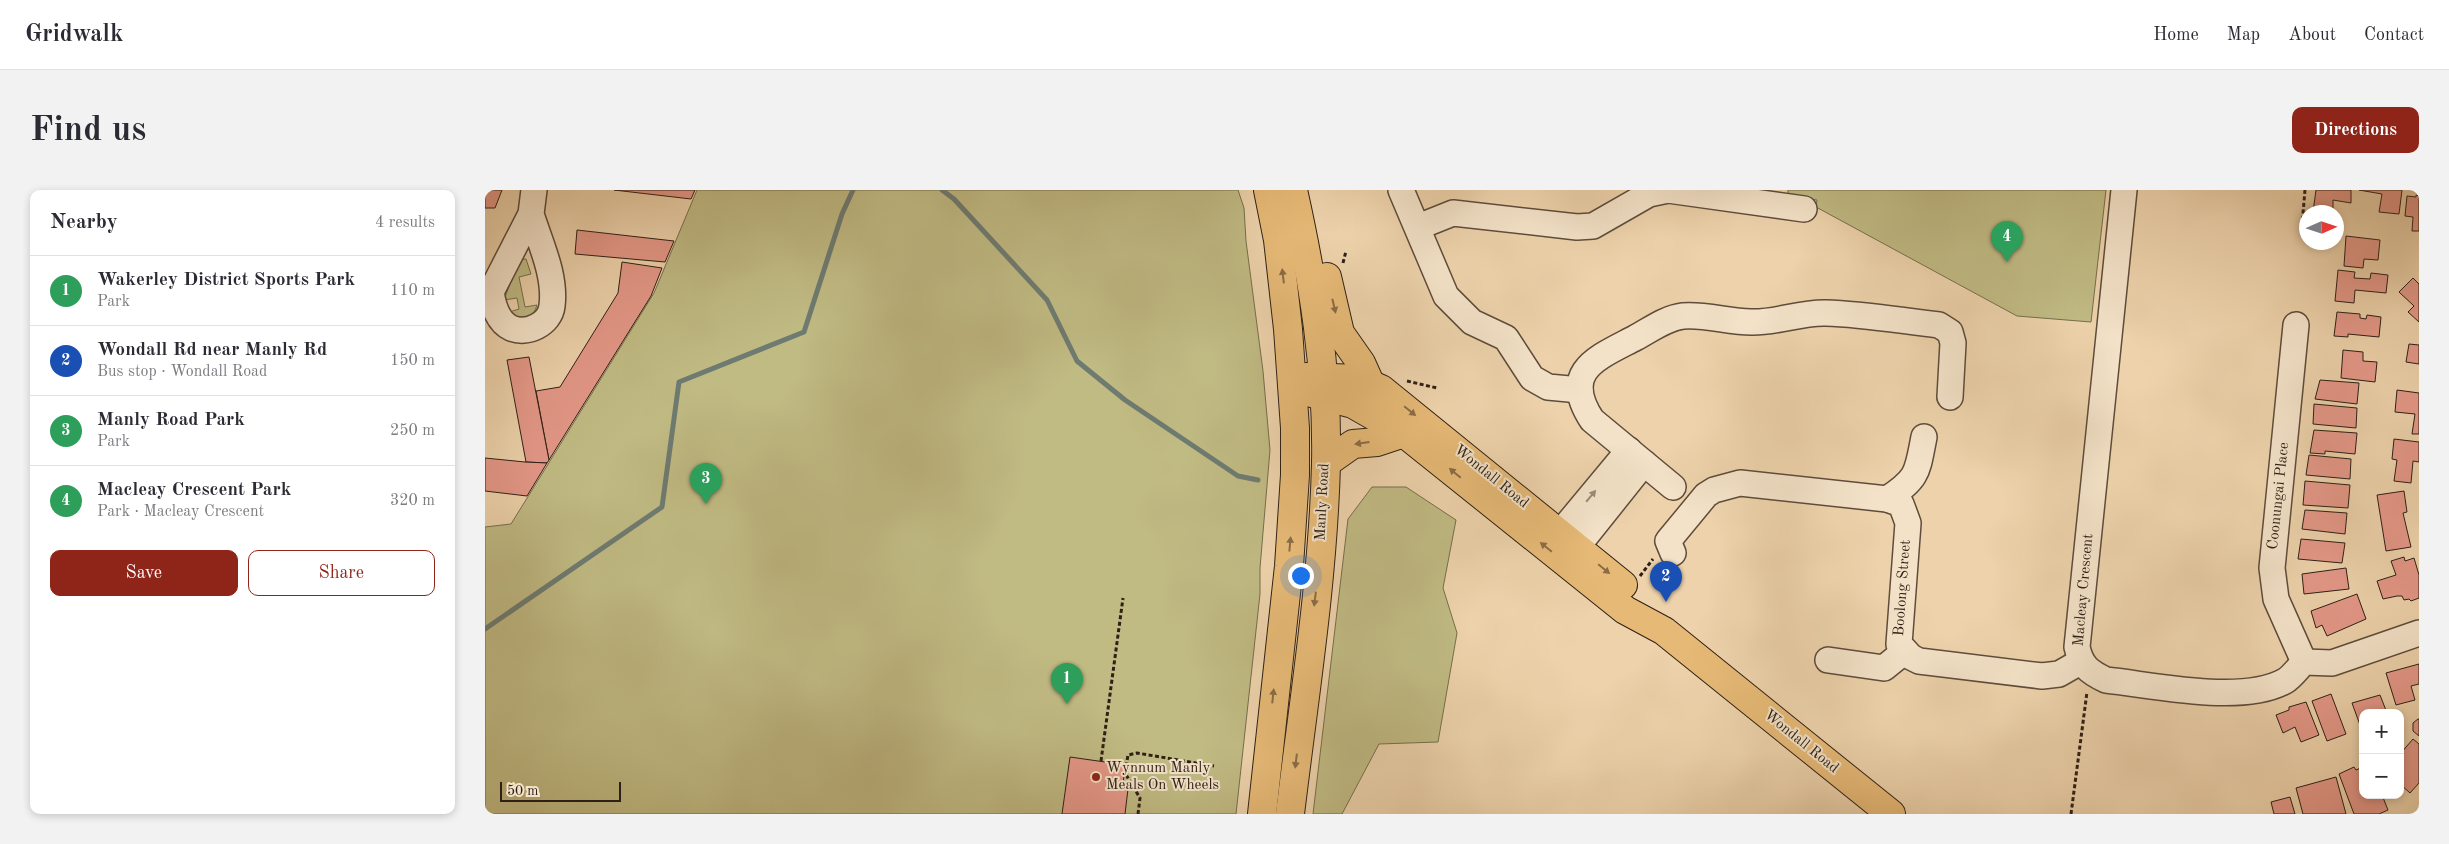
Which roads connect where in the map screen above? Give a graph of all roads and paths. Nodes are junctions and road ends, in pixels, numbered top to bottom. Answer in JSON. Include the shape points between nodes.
{"nodes":[{"id":1,"x":1269,"y":190,"type":"edge"},
{"id":2,"x":1293,"y":190,"type":"edge"},
{"id":3,"x":1308,"y":190,"type":"edge"},
{"id":4,"x":1401,"y":190,"type":"edge"},
{"id":5,"x":2124,"y":190,"type":"edge"},
{"id":6,"x":2305,"y":190,"type":"edge"},
{"id":7,"x":1768,"y":197,"type":"edge"},
{"id":8,"x":2304,"y":205,"type":"edge"},
{"id":9,"x":1804,"y":209,"type":"dead end"},
{"id":10,"x":1418,"y":227,"type":"junction"},
{"id":11,"x":1346,"y":251,"type":"dead end"},
{"id":12,"x":1342,"y":264,"type":"dead end"},
{"id":13,"x":2296,"y":325,"type":"dead end"},
{"id":14,"x":1406,"y":381,"type":"dead end"},
{"id":15,"x":1292,"y":382,"type":"junction"},
{"id":16,"x":1370,"y":383,"type":"junction"},
{"id":17,"x":1323,"y":386,"type":"junction"},
{"id":18,"x":1437,"y":388,"type":"dead end"},
{"id":19,"x":1580,"y":390,"type":"junction"},
{"id":20,"x":1950,"y":397,"type":"dead end"},
{"id":21,"x":1404,"y":433,"type":"junction"},
{"id":22,"x":1924,"y":437,"type":"dead end"},
{"id":23,"x":1637,"y":457,"type":"junction"},
{"id":24,"x":1326,"y":464,"type":"junction"},
{"id":25,"x":1673,"y":487,"type":"dead end"},
{"id":26,"x":1887,"y":499,"type":"junction"},
{"id":27,"x":1568,"y":540,"type":"junction"},
{"id":28,"x":1673,"y":553,"type":"dead end"},
{"id":29,"x":1123,"y":598,"type":"dead end"},
{"id":30,"x":1664,"y":631,"type":"junction"},
{"id":31,"x":2419,"y":633,"type":"edge"},
{"id":32,"x":1905,"y":650,"type":"junction"},
{"id":33,"x":1828,"y":660,"type":"dead end"},
{"id":34,"x":2304,"y":662,"type":"junction"},
{"id":35,"x":2084,"y":667,"type":"junction"},
{"id":36,"x":1101,"y":761,"type":"dead end"},
{"id":37,"x":1214,"y":766,"type":"dead end"},
{"id":38,"x":1138,"y":814,"type":"edge"},
{"id":39,"x":1262,"y":814,"type":"edge"},
{"id":40,"x":1290,"y":814,"type":"edge"},
{"id":41,"x":1891,"y":814,"type":"edge"},
{"id":42,"x":2071,"y":814,"type":"edge"}],
"edges":[{"from":15,"to":1,"type":"main road","name":"Manly Road","one_way":true,"via":[[1284,280]]},
{"from":2,"to":17,"type":"main road","name":"Manly Road","via":[[1312,281]]},
{"from":3,"to":16,"type":"main road","one_way":true,"via":[[1340,333],[1361,363]]},
{"from":4,"to":10,"type":"street"},
{"from":5,"to":35,"type":"street","name":"Macleay Crescent","via":[[2077,647]]},
{"from":6,"to":8,"type":"path"},
{"from":7,"to":9,"type":"street"},
{"from":7,"to":10,"type":"street","via":[[1724,199],[1668,190],[1649,194],[1593,226],[1453,213]]},
{"from":10,"to":19,"type":"street","via":[[1446,296],[1457,309],[1472,322],[1505,338],[1532,378],[1547,387]]},
{"from":11,"to":12,"type":"path"},
{"from":13,"to":34,"type":"street","name":"Coonungai Place","via":[[2272,568],[2276,599]]},
{"from":14,"to":18,"type":"path"},
{"from":15,"to":17,"type":"main road","name":"Wondall Road"},
{"from":39,"to":15,"type":"main road","name":"Manly Road","one_way":true,"via":[[1293,516],[1295,448]]},
{"from":16,"to":17,"type":"main road","name":"Wondall Road","via":[[1346,377]]},
{"from":16,"to":27,"type":"main road","name":"Wondall Road","one_way":true,"via":[[1392,396]]},
{"from":17,"to":21,"type":"main road","name":"Wondall Road"},
{"from":17,"to":24,"type":"main road","name":"Manly Road"},
{"from":19,"to":20,"type":"street","via":[[1584,371],[1594,360],[1670,319],[1684,316],[1768,322],[1824,313],[1939,325],[1950,332],[1953,343]]},
{"from":19,"to":23,"type":"street","via":[[1583,406],[1592,420]]},
{"from":21,"to":24,"type":"main road","one_way":true,"via":[[1377,442],[1353,444]]},
{"from":30,"to":21,"type":"main road","name":"Wondall Road","one_way":true,"via":[[1625,610]]},
{"from":22,"to":26,"type":"street","via":[[1917,472],[1907,486]]},
{"from":23,"to":25,"type":"street"},
{"from":23,"to":27,"type":"street"},
{"from":24,"to":40,"type":"main road","name":"Manly Road","one_way":true,"via":[[1320,562]]},
{"from":26,"to":28,"type":"street","via":[[1741,483],[1706,495],[1668,541]]},
{"from":26,"to":32,"type":"street","name":"Boolong Street","via":[[1901,504],[1908,522],[1899,644]]},
{"from":27,"to":30,"type":"main road","name":"Wondall Road","one_way":true,"via":[[1636,595]]},
{"from":29,"to":36,"type":"path"},
{"from":30,"to":41,"type":"main road","name":"Wondall Road"},
{"from":31,"to":34,"type":"street","via":[[2332,663]]},
{"from":32,"to":33,"type":"street","via":[[1883,672]]},
{"from":32,"to":35,"type":"street","name":"Boolong Street","via":[[1919,661],[2042,676]]},
{"from":34,"to":35,"type":"street","via":[[2285,680],[2255,691],[2228,693],[2106,680]]},
{"from":35,"to":42,"type":"path","via":[[2079,769]]},
{"from":37,"to":38,"type":"path","via":[[1137,753],[1128,755],[1125,773],[1140,798]]}]}
